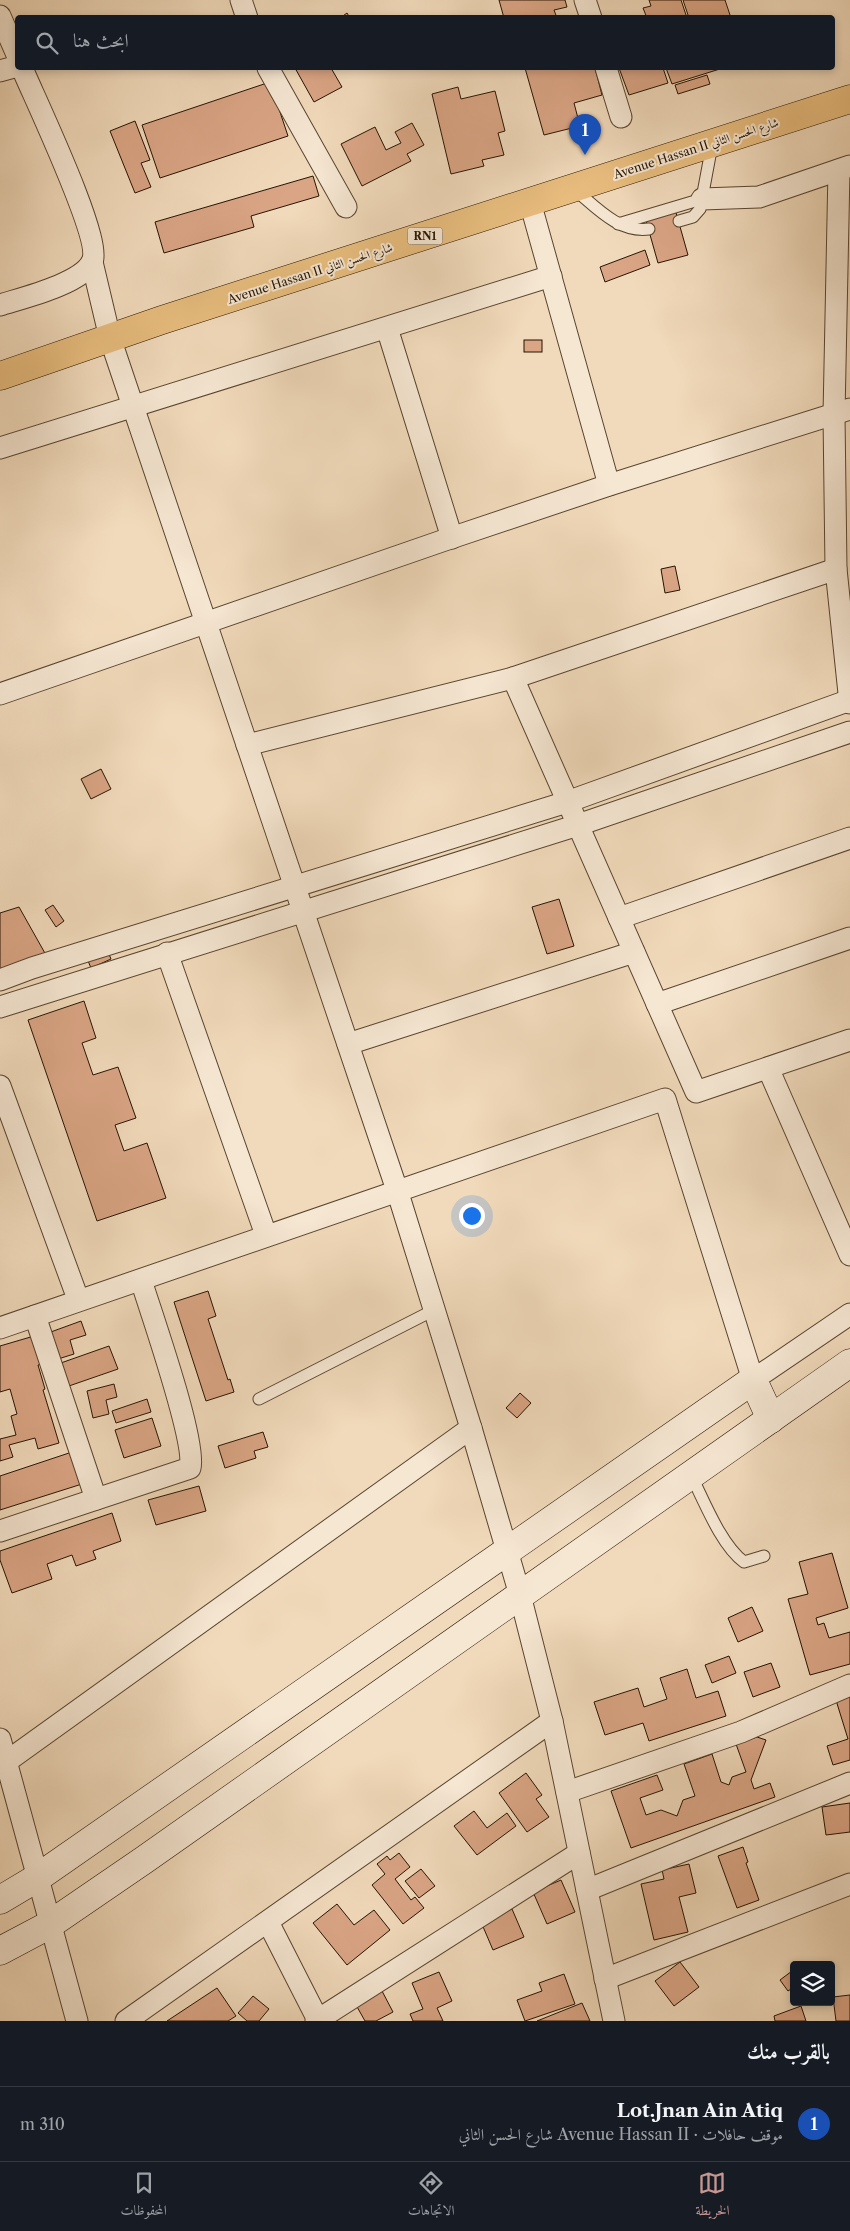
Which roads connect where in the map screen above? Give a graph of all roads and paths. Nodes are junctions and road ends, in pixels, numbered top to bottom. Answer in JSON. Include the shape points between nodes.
{"nodes":[{"id":1,"x":240,"y":0,"type":"edge"},
{"id":2,"x":585,"y":0,"type":"edge"},
{"id":3,"x":246,"y":15,"type":"edge"},
{"id":4,"x":590,"y":15,"type":"edge"},
{"id":5,"x":0,"y":16,"type":"edge"},
{"id":6,"x":15,"y":50,"type":"edge"},
{"id":7,"x":15,"y":67,"type":"edge"},
{"id":8,"x":23,"y":70,"type":"edge"},
{"id":9,"x":269,"y":70,"type":"edge"},
{"id":10,"x":607,"y":70,"type":"edge"},
{"id":11,"x":0,"y":71,"type":"edge"},
{"id":12,"x":850,"y":99,"type":"edge"},
{"id":13,"x":621,"y":117,"type":"dead end"},
{"id":14,"x":712,"y":142,"type":"junction"},
{"id":15,"x":844,"y":168,"type":"edge"},
{"id":16,"x":573,"y":187,"type":"junction"},
{"id":17,"x":702,"y":198,"type":"junction"},
{"id":18,"x":530,"y":202,"type":"junction"},
{"id":19,"x":346,"y":207,"type":"dead end"},
{"id":20,"x":679,"y":221,"type":"dead end"},
{"id":21,"x":618,"y":224,"type":"junction"},
{"id":22,"x":649,"y":229,"type":"dead end"},
{"id":23,"x":92,"y":262,"type":"junction"},
{"id":24,"x":551,"y":276,"type":"junction"},
{"id":25,"x":0,"y":305,"type":"edge"},
{"id":26,"x":387,"y":328,"type":"junction"},
{"id":27,"x":110,"y":338,"type":"junction"},
{"id":28,"x":0,"y":376,"type":"edge"},
{"id":29,"x":132,"y":407,"type":"junction"},
{"id":30,"x":842,"y":412,"type":"edge"},
{"id":31,"x":0,"y":448,"type":"edge"},
{"id":32,"x":609,"y":485,"type":"junction"},
{"id":33,"x":452,"y":538,"type":"junction"},
{"id":34,"x":836,"y":569,"type":"junction"},
{"id":35,"x":206,"y":623,"type":"junction"},
{"id":36,"x":513,"y":678,"type":"junction"},
{"id":37,"x":0,"y":694,"type":"edge"},
{"id":38,"x":850,"y":701,"type":"edge"},
{"id":39,"x":850,"y":732,"type":"edge"},
{"id":40,"x":247,"y":744,"type":"junction"},
{"id":41,"x":568,"y":802,"type":"junction"},
{"id":42,"x":578,"y":825,"type":"junction"},
{"id":43,"x":850,"y":838,"type":"edge"},
{"id":44,"x":294,"y":886,"type":"junction"},
{"id":45,"x":303,"y":911,"type":"junction"},
{"id":46,"x":619,"y":918,"type":"junction"},
{"id":47,"x":850,"y":938,"type":"edge"},
{"id":48,"x":634,"y":952,"type":"junction"},
{"id":49,"x":167,"y":953,"type":"junction"},
{"id":50,"x":0,"y":980,"type":"edge"},
{"id":51,"x":658,"y":1004,"type":"junction"},
{"id":52,"x":0,"y":1007,"type":"edge"},
{"id":53,"x":850,"y":1040,"type":"edge"},
{"id":54,"x":348,"y":1044,"type":"junction"},
{"id":55,"x":768,"y":1068,"type":"junction"},
{"id":56,"x":0,"y":1086,"type":"edge"},
{"id":57,"x":6,"y":1115,"type":"edge"},
{"id":58,"x":397,"y":1190,"type":"junction"},
{"id":59,"x":266,"y":1235,"type":"junction"},
{"id":60,"x":850,"y":1254,"type":"edge"},
{"id":61,"x":141,"y":1280,"type":"junction"},
{"id":62,"x":78,"y":1299,"type":"junction"},
{"id":63,"x":434,"y":1310,"type":"junction"},
{"id":64,"x":850,"y":1314,"type":"edge"},
{"id":65,"x":35,"y":1316,"type":"junction"},
{"id":66,"x":0,"y":1328,"type":"edge"},
{"id":67,"x":850,"y":1363,"type":"edge"},
{"id":68,"x":753,"y":1380,"type":"junction"},
{"id":69,"x":259,"y":1398,"type":"dead end"},
{"id":70,"x":771,"y":1419,"type":"junction"},
{"id":71,"x":471,"y":1428,"type":"junction"},
{"id":72,"x":691,"y":1475,"type":"junction"},
{"id":73,"x":96,"y":1499,"type":"junction"},
{"id":74,"x":0,"y":1531,"type":"edge"},
{"id":75,"x":506,"y":1550,"type":"junction"},
{"id":76,"x":764,"y":1556,"type":"dead end"},
{"id":77,"x":520,"y":1595,"type":"junction"},
{"id":78,"x":850,"y":1685,"type":"edge"},
{"id":79,"x":552,"y":1721,"type":"junction"},
{"id":80,"x":0,"y":1739,"type":"edge"},
{"id":81,"x":6,"y":1762,"type":"junction"},
{"id":82,"x":850,"y":1783,"type":"edge"},
{"id":83,"x":567,"y":1792,"type":"junction"},
{"id":84,"x":579,"y":1853,"type":"junction"},
{"id":85,"x":37,"y":1878,"type":"junction"},
{"id":86,"x":850,"y":1884,"type":"edge"},
{"id":87,"x":587,"y":1890,"type":"junction"},
{"id":88,"x":0,"y":1900,"type":"edge"},
{"id":89,"x":268,"y":1922,"type":"junction"},
{"id":90,"x":49,"y":1925,"type":"junction"},
{"id":91,"x":0,"y":1951,"type":"edge"},
{"id":92,"x":606,"y":1979,"type":"junction"},
{"id":93,"x":321,"y":2019,"type":"edge"},
{"id":94,"x":77,"y":2021,"type":"edge"},
{"id":95,"x":126,"y":2021,"type":"edge"},
{"id":96,"x":614,"y":2021,"type":"edge"}],
"edges":[{"from":1,"to":3,"type":"street"},
{"from":2,"to":4,"type":"street"},
{"from":5,"to":6,"type":"street"},
{"from":7,"to":11,"type":"street"},
{"from":8,"to":23,"type":"street","via":[[86,218],[94,250]]},
{"from":9,"to":19,"type":"street"},
{"from":10,"to":13,"type":"street"},
{"from":12,"to":14,"type":"main road","name":"Avenue Hassan II شارع الحسن الثاني","number":"RN1"},
{"from":14,"to":16,"type":"main road","name":"Avenue Hassan II شارع الحسن الثاني","number":"RN1"},
{"from":14,"to":17,"type":"lane"},
{"from":15,"to":17,"type":"street","via":[[759,197]]},
{"from":15,"to":30,"type":"street"},
{"from":16,"to":18,"type":"main road","name":"Avenue Hassan II شارع الحسن الثاني","number":"RN1"},
{"from":16,"to":21,"type":"lane"},
{"from":17,"to":20,"type":"lane","via":[[697,214]]},
{"from":17,"to":21,"type":"lane"},
{"from":18,"to":24,"type":"street"},
{"from":18,"to":27,"type":"main road","name":"Avenue Hassan II شارع الحسن الثاني","number":"RN1"},
{"from":21,"to":22,"type":"lane","via":[[633,230]]},
{"from":23,"to":25,"type":"street","via":[[81,274],[61,284]]},
{"from":23,"to":27,"type":"street"},
{"from":24,"to":26,"type":"street"},
{"from":24,"to":32,"type":"street"},
{"from":26,"to":29,"type":"street"},
{"from":26,"to":33,"type":"street"},
{"from":27,"to":28,"type":"main road","name":"Avenue Hassan II شارع الحسن الثاني","number":"RN1"},
{"from":27,"to":29,"type":"street"},
{"from":29,"to":31,"type":"street"},
{"from":29,"to":35,"type":"street"},
{"from":30,"to":32,"type":"street"},
{"from":30,"to":34,"type":"street"},
{"from":32,"to":33,"type":"street"},
{"from":33,"to":35,"type":"street"},
{"from":34,"to":36,"type":"street"},
{"from":34,"to":38,"type":"street"},
{"from":35,"to":37,"type":"street"},
{"from":35,"to":40,"type":"street"},
{"from":36,"to":40,"type":"street"},
{"from":36,"to":41,"type":"street"},
{"from":38,"to":41,"type":"street"},
{"from":39,"to":42,"type":"street"},
{"from":40,"to":44,"type":"street"},
{"from":41,"to":42,"type":"street"},
{"from":41,"to":44,"type":"street"},
{"from":42,"to":45,"type":"street"},
{"from":42,"to":46,"type":"street"},
{"from":43,"to":46,"type":"street"},
{"from":44,"to":45,"type":"street"},
{"from":44,"to":50,"type":"street"},
{"from":45,"to":49,"type":"street"},
{"from":45,"to":54,"type":"street"},
{"from":46,"to":48,"type":"street"},
{"from":47,"to":51,"type":"street"},
{"from":48,"to":51,"type":"street"},
{"from":48,"to":54,"type":"street"},
{"from":49,"to":52,"type":"street"},
{"from":49,"to":59,"type":"street"},
{"from":51,"to":55,"type":"street","via":[[696,1092]]},
{"from":53,"to":55,"type":"street"},
{"from":54,"to":58,"type":"street"},
{"from":55,"to":60,"type":"street"},
{"from":56,"to":57,"type":"street"},
{"from":57,"to":62,"type":"street"},
{"from":58,"to":59,"type":"street"},
{"from":58,"to":63,"type":"street"},
{"from":58,"to":68,"type":"street","via":[[665,1099]]},
{"from":59,"to":61,"type":"street"},
{"from":61,"to":62,"type":"street"},
{"from":61,"to":73,"type":"street","via":[[185,1423],[192,1463],[187,1471]]},
{"from":62,"to":65,"type":"street"},
{"from":63,"to":69,"type":"lane"},
{"from":63,"to":71,"type":"street"},
{"from":64,"to":68,"type":"street"},
{"from":65,"to":66,"type":"street"},
{"from":65,"to":73,"type":"street"},
{"from":67,"to":70,"type":"street"},
{"from":68,"to":70,"type":"street"},
{"from":68,"to":75,"type":"street"},
{"from":70,"to":72,"type":"street"},
{"from":71,"to":75,"type":"street"},
{"from":71,"to":81,"type":"street"},
{"from":72,"to":76,"type":"lane","via":[[712,1518],[736,1556],[744,1562]]},
{"from":72,"to":77,"type":"street"},
{"from":73,"to":74,"type":"street"},
{"from":75,"to":77,"type":"street"},
{"from":75,"to":85,"type":"street","via":[[296,1700]]},
{"from":77,"to":79,"type":"street"},
{"from":77,"to":90,"type":"street"},
{"from":78,"to":83,"type":"street","via":[[741,1732]]},
{"from":79,"to":83,"type":"street"},
{"from":79,"to":89,"type":"street"},
{"from":80,"to":81,"type":"street"},
{"from":81,"to":85,"type":"street"},
{"from":82,"to":87,"type":"street"},
{"from":83,"to":84,"type":"street"},
{"from":84,"to":87,"type":"street"},
{"from":84,"to":93,"type":"street"},
{"from":85,"to":88,"type":"street"},
{"from":85,"to":90,"type":"street"},
{"from":86,"to":92,"type":"street"},
{"from":87,"to":92,"type":"street"},
{"from":89,"to":93,"type":"street"},
{"from":89,"to":95,"type":"street"},
{"from":90,"to":91,"type":"street"},
{"from":90,"to":94,"type":"street"},
{"from":92,"to":96,"type":"street"}]}
